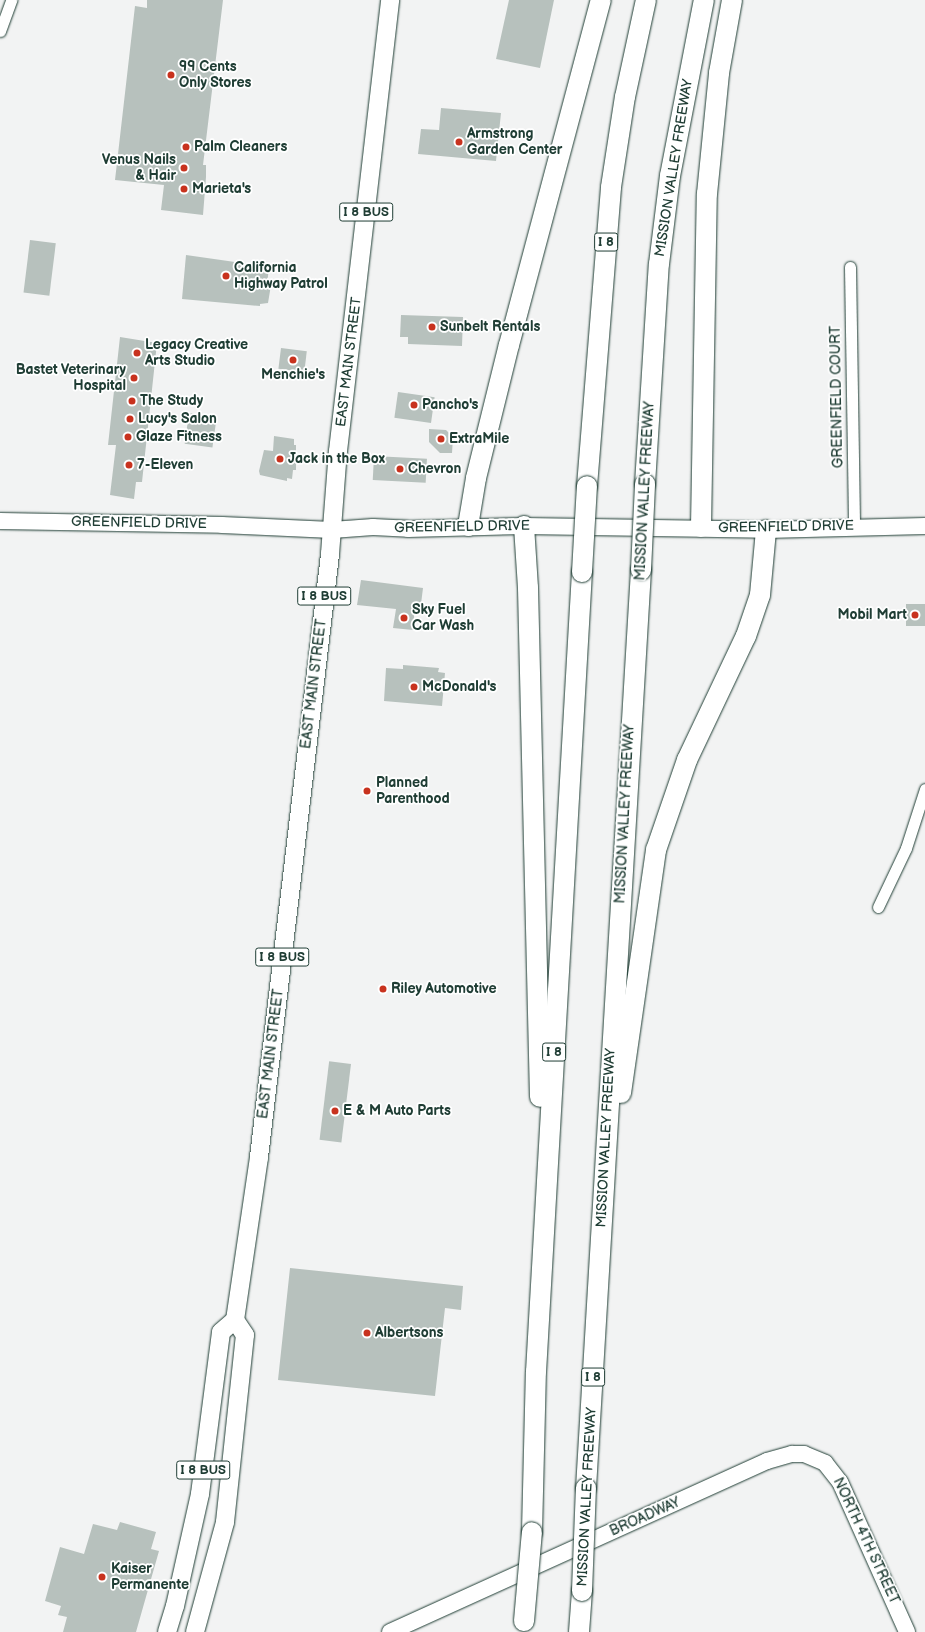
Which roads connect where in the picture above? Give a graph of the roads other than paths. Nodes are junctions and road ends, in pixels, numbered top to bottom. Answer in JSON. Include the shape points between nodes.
{"nodes":[{"id":1,"x":11,"y":0,"type":"edge"},
{"id":2,"x":390,"y":0,"type":"edge"},
{"id":3,"x":601,"y":0,"type":"edge"},
{"id":4,"x":646,"y":0,"type":"edge"},
{"id":5,"x":704,"y":0,"type":"edge"},
{"id":6,"x":732,"y":0,"type":"edge"},
{"id":7,"x":0,"y":31,"type":"edge"},
{"id":8,"x":850,"y":267,"type":"dead end"},
{"id":9,"x":0,"y":521,"type":"edge"},
{"id":10,"x":468,"y":526,"type":"junction"},
{"id":11,"x":524,"y":526,"type":"junction"},
{"id":12,"x":925,"y":526,"type":"edge"},
{"id":13,"x":854,"y":527,"type":"junction"},
{"id":14,"x":701,"y":528,"type":"junction"},
{"id":15,"x":332,"y":530,"type":"junction"},
{"id":16,"x":766,"y":530,"type":"junction"},
{"id":17,"x":925,"y":789,"type":"edge"},
{"id":18,"x":878,"y":907,"type":"dead end"},
{"id":19,"x":544,"y":1227,"type":"junction"},
{"id":20,"x":599,"y":1266,"type":"junction"},
{"id":21,"x":235,"y":1320,"type":"junction"},
{"id":22,"x":815,"y":1457,"type":"joint"},
{"id":23,"x":523,"y":1627,"type":"edge"},
{"id":24,"x":166,"y":1632,"type":"edge"},
{"id":25,"x":195,"y":1632,"type":"edge"},
{"id":26,"x":390,"y":1632,"type":"edge"},
{"id":27,"x":579,"y":1632,"type":"edge"},
{"id":28,"x":907,"y":1632,"type":"edge"}],
"edges":[{"from":1,"to":7,"type":"street"},
{"from":2,"to":15,"type":"main road","name":"EAST MAIN STREET","number":"I 8 BUS","via":[[338,451]]},
{"from":3,"to":10,"type":"highway","via":[[509,344],[476,478]]},
{"from":4,"to":19,"type":"highway","number":"I 8","bridge":true,"via":[[625,97],[611,187],[587,486]]},
{"from":5,"to":20,"type":"highway","name":"MISSION VALLEY FREEWAY","number":"I 8","bridge":true,"via":[[669,183],[659,264]]},
{"from":6,"to":14,"type":"highway","via":[[719,73],[707,194]]},
{"from":8,"to":13,"type":"street","name":"GREENFIELD COURT"},
{"from":9,"to":15,"type":"main road","name":"GREENFIELD DRIVE","via":[[222,525]]},
{"from":10,"to":11,"type":"main road","name":"GREENFIELD DRIVE"},
{"from":10,"to":15,"type":"main road","name":"GREENFIELD DRIVE"},
{"from":11,"to":14,"type":"main road","name":"GREENFIELD DRIVE"},
{"from":11,"to":19,"type":"highway","via":[[528,588]]},
{"from":12,"to":13,"type":"main road","name":"GREENFIELD DRIVE"},
{"from":13,"to":16,"type":"main road","name":"GREENFIELD DRIVE"},
{"from":14,"to":16,"type":"main road","name":"GREENFIELD DRIVE"},
{"from":15,"to":21,"type":"main road","name":"EAST MAIN STREET","number":"I 8 BUS","via":[[259,1157]]},
{"from":16,"to":20,"type":"highway","via":[[760,595],[746,636],[687,760],[656,850]]},
{"from":17,"to":18,"type":"street","via":[[906,848]]},
{"from":19,"to":23,"type":"highway","number":"I 8","bridge":true,"via":[[536,1372],[532,1532]]},
{"from":20,"to":27,"type":"highway","name":"MISSION VALLEY FREEWAY","number":"I 8","bridge":true},
{"from":21,"to":24,"type":"main road","number":"I 8 BUS","via":[[221,1332],[200,1494],[175,1606]]},
{"from":21,"to":25,"type":"main road","number":"I 8 BUS","via":[[245,1335],[224,1522]]},
{"from":22,"to":26,"type":"main road","name":"BROADWAY","via":[[792,1454],[767,1461]]},
{"from":22,"to":28,"type":"main road","name":"NORTH 4TH STREET","via":[[833,1470],[840,1482]]}]}
